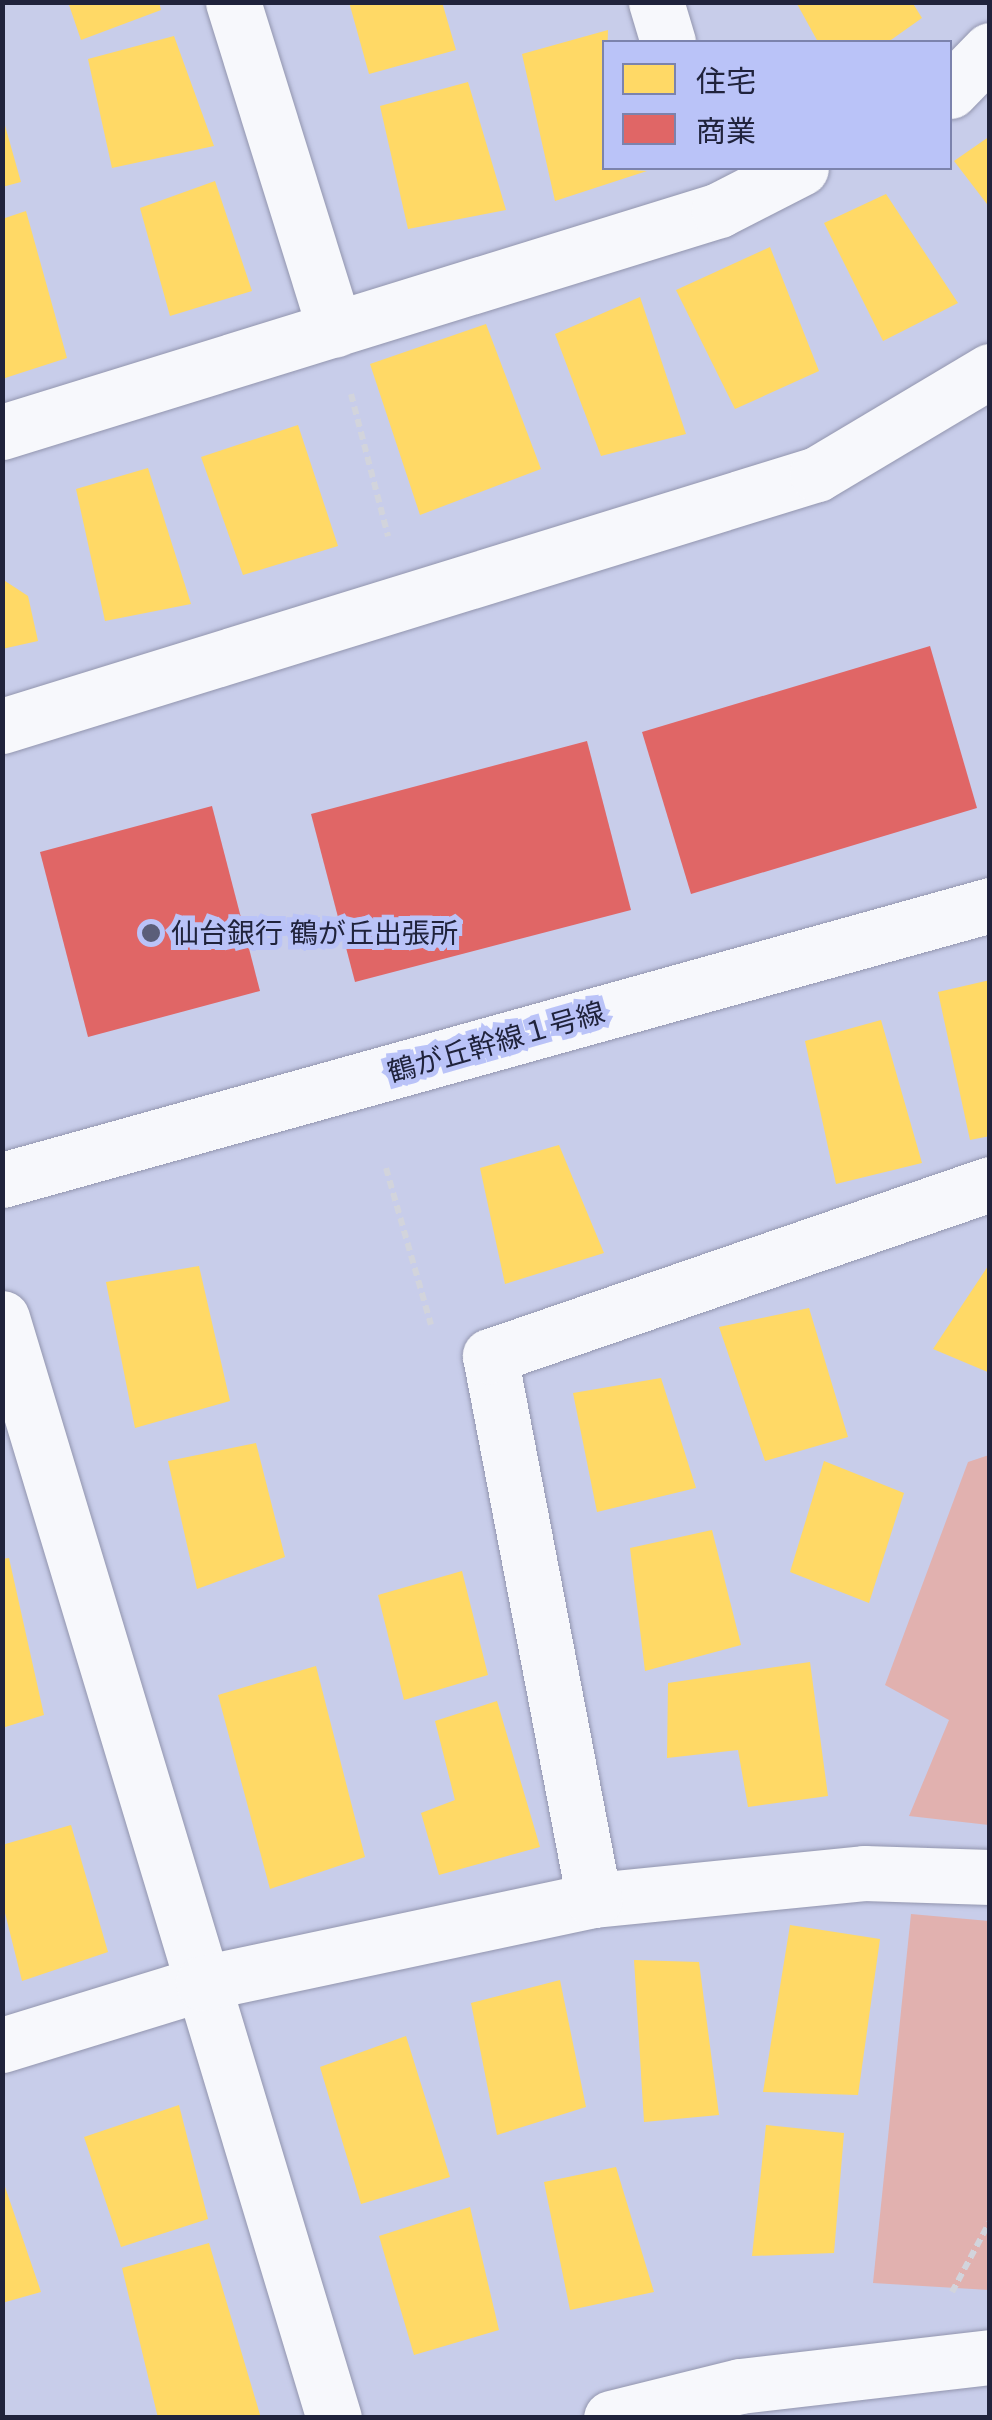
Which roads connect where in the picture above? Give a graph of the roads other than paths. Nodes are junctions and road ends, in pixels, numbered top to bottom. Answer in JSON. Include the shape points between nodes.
{"nodes":[{"id":1,"x":233,"y":2,"type":"edge"},
{"id":2,"x":656,"y":2,"type":"edge"},
{"id":3,"x":667,"y":40,"type":"edge"},
{"id":4,"x":990,"y":50,"type":"edge"},
{"id":5,"x":952,"y":89,"type":"edge"},
{"id":6,"x":791,"y":170,"type":"edge"},
{"id":7,"x":713,"y":188,"type":"edge"},
{"id":8,"x":335,"y":329,"type":"junction"},
{"id":9,"x":990,"y":371,"type":"edge"},
{"id":10,"x":2,"y":432,"type":"edge"},
{"id":11,"x":2,"y":726,"type":"edge"},
{"id":12,"x":990,"y":905,"type":"edge"},
{"id":13,"x":2,"y":1180,"type":"edge"},
{"id":14,"x":990,"y":1184,"type":"edge"},
{"id":15,"x":2,"y":1318,"type":"edge"},
{"id":16,"x":990,"y":1877,"type":"edge"},
{"id":17,"x":594,"y":1900,"type":"junction"},
{"id":18,"x":203,"y":1983,"type":"junction"},
{"id":19,"x":2,"y":2045,"type":"edge"},
{"id":20,"x":990,"y":2357,"type":"edge"},
{"id":21,"x":334,"y":2418,"type":"edge"},
{"id":22,"x":611,"y":2418,"type":"edge"}],
"edges":[{"from":1,"to":8,"type":"street"},
{"from":2,"to":3,"type":"street"},
{"from":4,"to":5,"type":"street"},
{"from":6,"to":7,"type":"street"},
{"from":7,"to":8,"type":"street"},
{"from":8,"to":10,"type":"street"},
{"from":9,"to":11,"type":"street","via":[[818,474]]},
{"from":12,"to":13,"type":"street","name":"鶴が丘幹線１号線"},
{"from":14,"to":17,"type":"street","via":[[490,1356]]},
{"from":15,"to":18,"type":"street"},
{"from":16,"to":17,"type":"street","via":[[864,1873]]},
{"from":17,"to":18,"type":"street"},
{"from":18,"to":19,"type":"street"},
{"from":18,"to":21,"type":"street"},
{"from":20,"to":22,"type":"street","via":[[740,2386]]}]}
